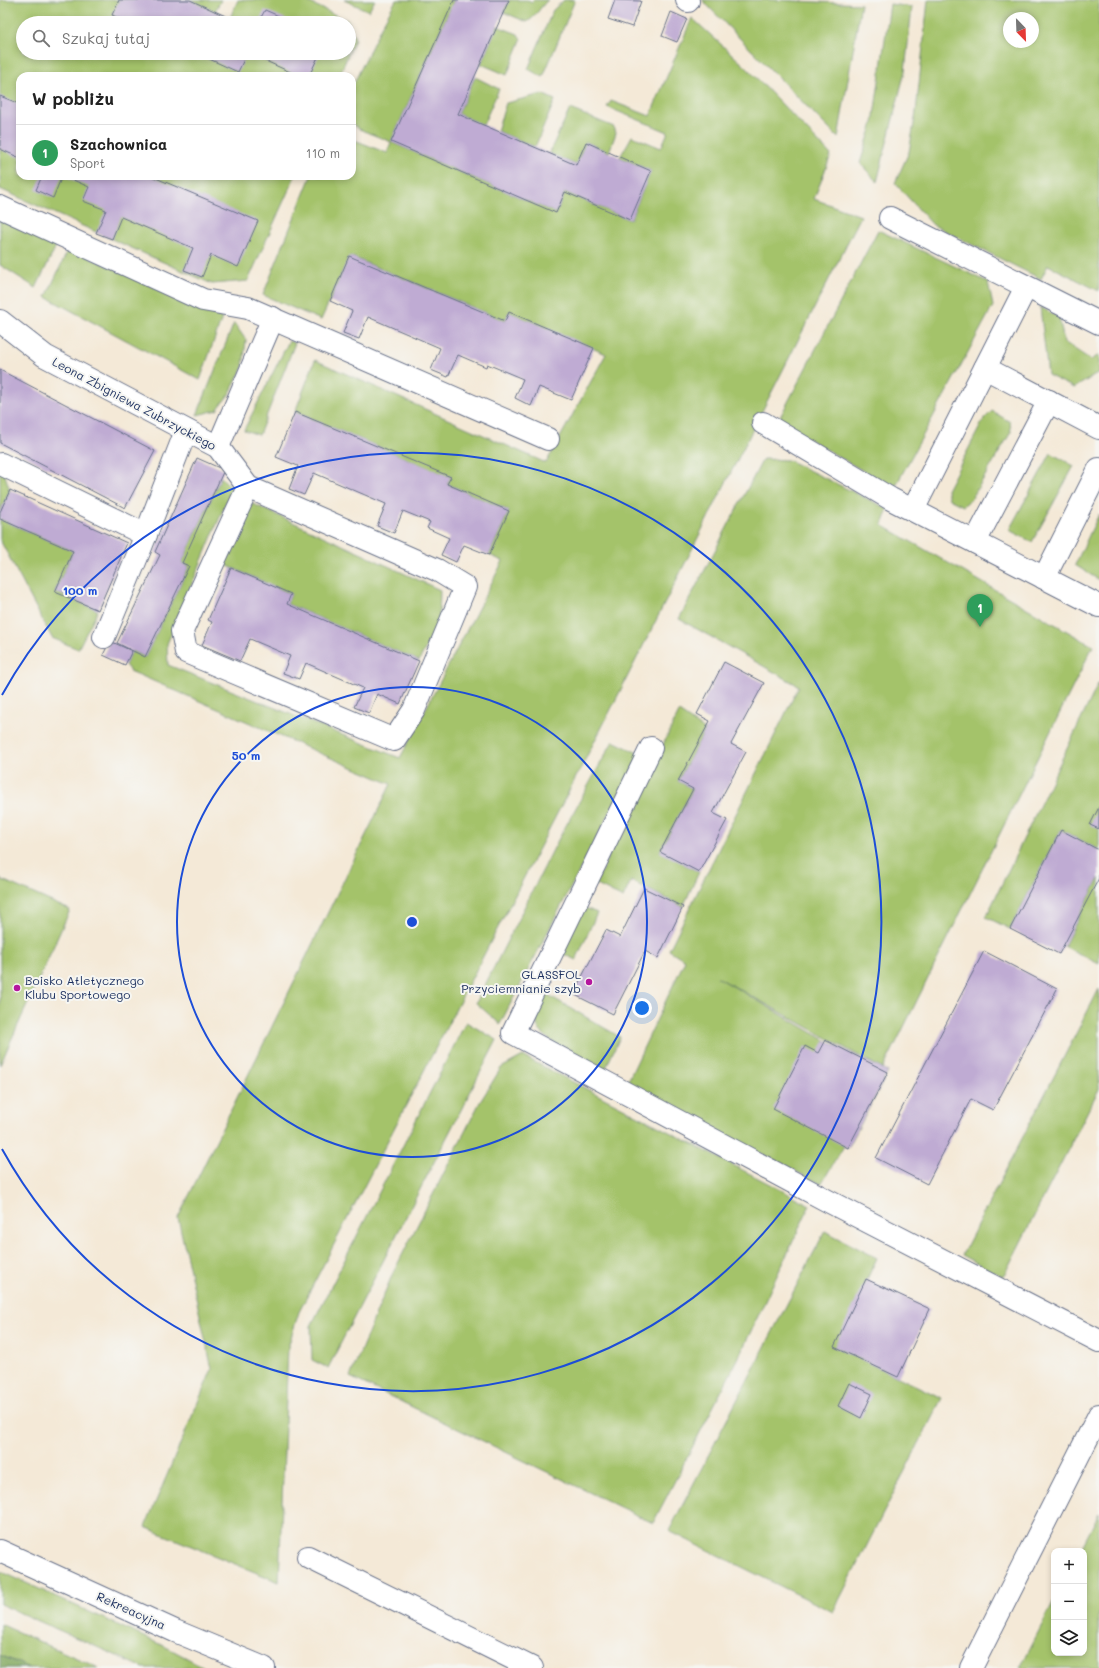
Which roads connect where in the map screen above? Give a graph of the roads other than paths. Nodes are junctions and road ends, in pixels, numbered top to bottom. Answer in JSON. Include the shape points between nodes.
{"nodes":[{"id":1,"x":0,"y":207,"type":"edge"},
{"id":2,"x":890,"y":218,"type":"dead end"},
{"id":3,"x":1026,"y":287,"type":"junction"},
{"id":4,"x":273,"y":318,"type":"junction"},
{"id":5,"x":0,"y":321,"type":"edge"},
{"id":6,"x":1099,"y":323,"type":"edge"},
{"id":7,"x":985,"y":368,"type":"junction"},
{"id":8,"x":1049,"y":401,"type":"junction"},
{"id":9,"x":763,"y":423,"type":"dead end"},
{"id":10,"x":1099,"y":428,"type":"edge"},
{"id":11,"x":186,"y":431,"type":"junction"},
{"id":12,"x":548,"y":439,"type":"dead end"},
{"id":13,"x":218,"y":447,"type":"junction"},
{"id":14,"x":1,"y":464,"type":"edge"},
{"id":15,"x":1099,"y":470,"type":"edge"},
{"id":16,"x":248,"y":487,"type":"junction"},
{"id":17,"x":913,"y":510,"type":"junction"},
{"id":18,"x":146,"y":535,"type":"junction"},
{"id":19,"x":975,"y":542,"type":"junction"},
{"id":20,"x":1044,"y":578,"type":"junction"},
{"id":21,"x":1099,"y":606,"type":"edge"},
{"id":22,"x":104,"y":637,"type":"dead end"},
{"id":23,"x":651,"y":748,"type":"dead end"},
{"id":24,"x":1099,"y":1341,"type":"edge"},
{"id":25,"x":1099,"y":1415,"type":"edge"},
{"id":26,"x":0,"y":1551,"type":"edge"},
{"id":27,"x":308,"y":1557,"type":"dead end"},
{"id":28,"x":264,"y":1668,"type":"edge"},
{"id":29,"x":532,"y":1668,"type":"edge"},
{"id":30,"x":971,"y":1668,"type":"edge"}],
"edges":[{"from":1,"to":4,"type":"street","via":[[203,300],[248,308]]},
{"from":2,"to":3,"type":"street"},
{"from":3,"to":6,"type":"street"},
{"from":3,"to":7,"type":"street"},
{"from":4,"to":12,"type":"street"},
{"from":4,"to":13,"type":"street"},
{"from":5,"to":11,"type":"street","name":"Leona Zbigniewa Zubrzyckiego","via":[[44,356]]},
{"from":7,"to":8,"type":"street"},
{"from":7,"to":17,"type":"street"},
{"from":8,"to":10,"type":"street"},
{"from":8,"to":19,"type":"street"},
{"from":9,"to":17,"type":"street"},
{"from":11,"to":13,"type":"street","name":"Leona Zbigniewa Zubrzyckiego"},
{"from":11,"to":18,"type":"street"},
{"from":13,"to":16,"type":"street","name":"Leona Zbigniewa Zubrzyckiego"},
{"from":14,"to":18,"type":"street"},
{"from":15,"to":20,"type":"street"},
{"from":16,"to":16,"type":"street","name":"Leona Zbigniewa Zubrzyckiego","via":[[437,570],[465,587],[414,710],[394,740],[186,652],[182,631]]},
{"from":17,"to":19,"type":"street"},
{"from":18,"to":22,"type":"street"},
{"from":19,"to":20,"type":"street"},
{"from":20,"to":21,"type":"street"},
{"from":23,"to":24,"type":"street","via":[[513,1033],[828,1201]]},
{"from":25,"to":30,"type":"street"},
{"from":26,"to":28,"type":"street","name":"Rekreacyjna"},
{"from":27,"to":29,"type":"street"}]}
